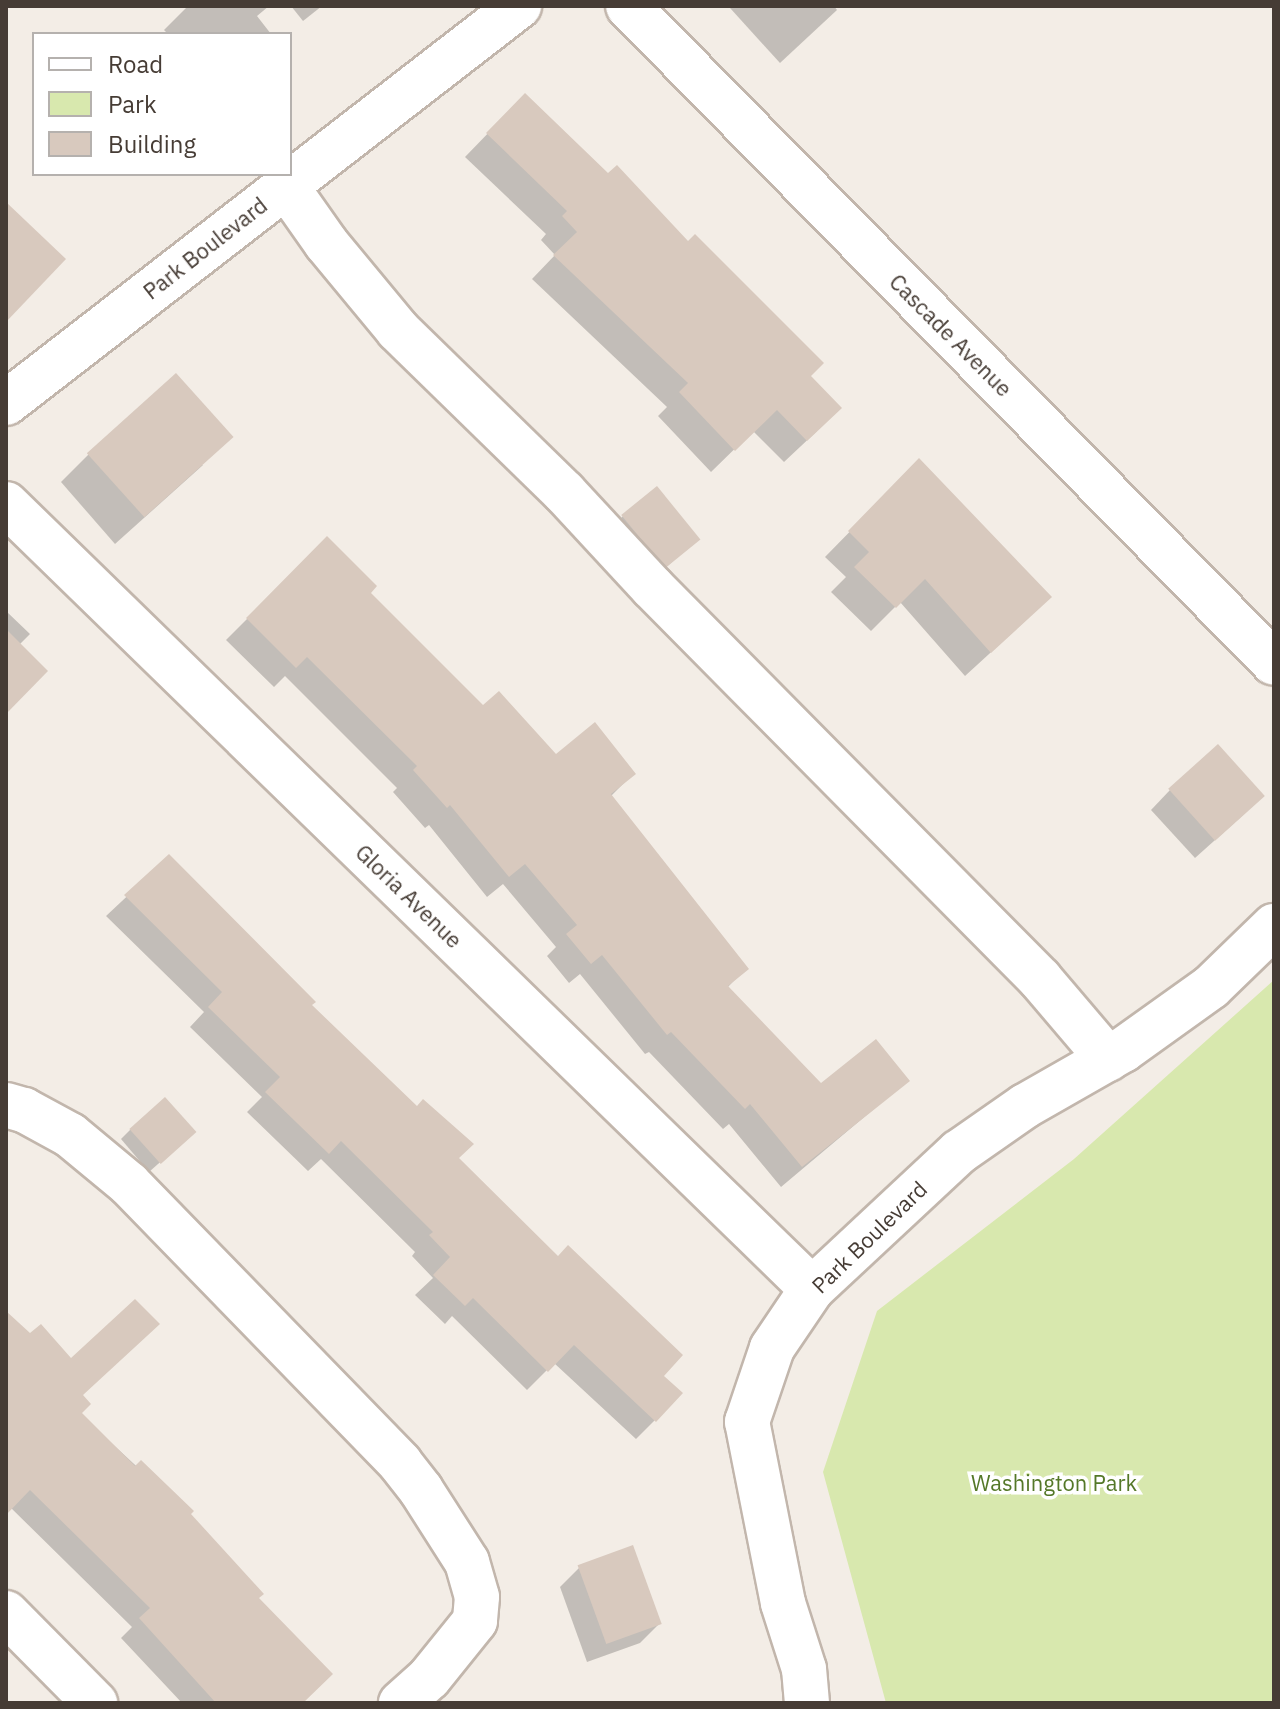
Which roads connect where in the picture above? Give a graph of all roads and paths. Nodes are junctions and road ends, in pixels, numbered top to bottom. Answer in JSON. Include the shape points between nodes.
{"nodes":[{"id":1,"x":519,"y":6,"type":"edge"},
{"id":2,"x":628,"y":6,"type":"edge"},
{"id":3,"x":286,"y":186,"type":"junction"},
{"id":4,"x":6,"y":403,"type":"edge"},
{"id":5,"x":6,"y":504,"type":"edge"},
{"id":6,"x":1274,"y":663,"type":"edge"},
{"id":7,"x":1274,"y":926,"type":"edge"},
{"id":8,"x":1108,"y":1059,"type":"junction"},
{"id":9,"x":6,"y":1105,"type":"edge"},
{"id":10,"x":812,"y":1289,"type":"junction"},
{"id":11,"x":6,"y":1613,"type":"edge"},
{"id":12,"x":95,"y":1703,"type":"edge"},
{"id":13,"x":401,"y":1703,"type":"edge"},
{"id":14,"x":807,"y":1703,"type":"edge"}],
"edges":[{"from":1,"to":3,"type":"street","name":"Park Boulevard"},
{"from":2,"to":6,"type":"street","name":"Cascade Avenue"},
{"from":3,"to":4,"type":"street","name":"Park Boulevard"},
{"from":3,"to":8,"type":"street","via":[[398,330],[564,492],[1040,979]]},
{"from":5,"to":10,"type":"street","name":"Gloria Avenue"},
{"from":7,"to":8,"type":"street","name":"Park Boulevard","via":[[1211,987]]},
{"from":8,"to":10,"type":"street","name":"Park Boulevard","via":[[1025,1106],[959,1152]]},
{"from":9,"to":13,"type":"street","via":[[70,1135],[129,1184],[400,1463],[441,1522],[474,1581],[475,1621]]},
{"from":10,"to":14,"type":"street","name":"Park Boulevard","via":[[772,1348],[747,1422],[783,1603],[804,1669]]},
{"from":11,"to":12,"type":"street"}]}
